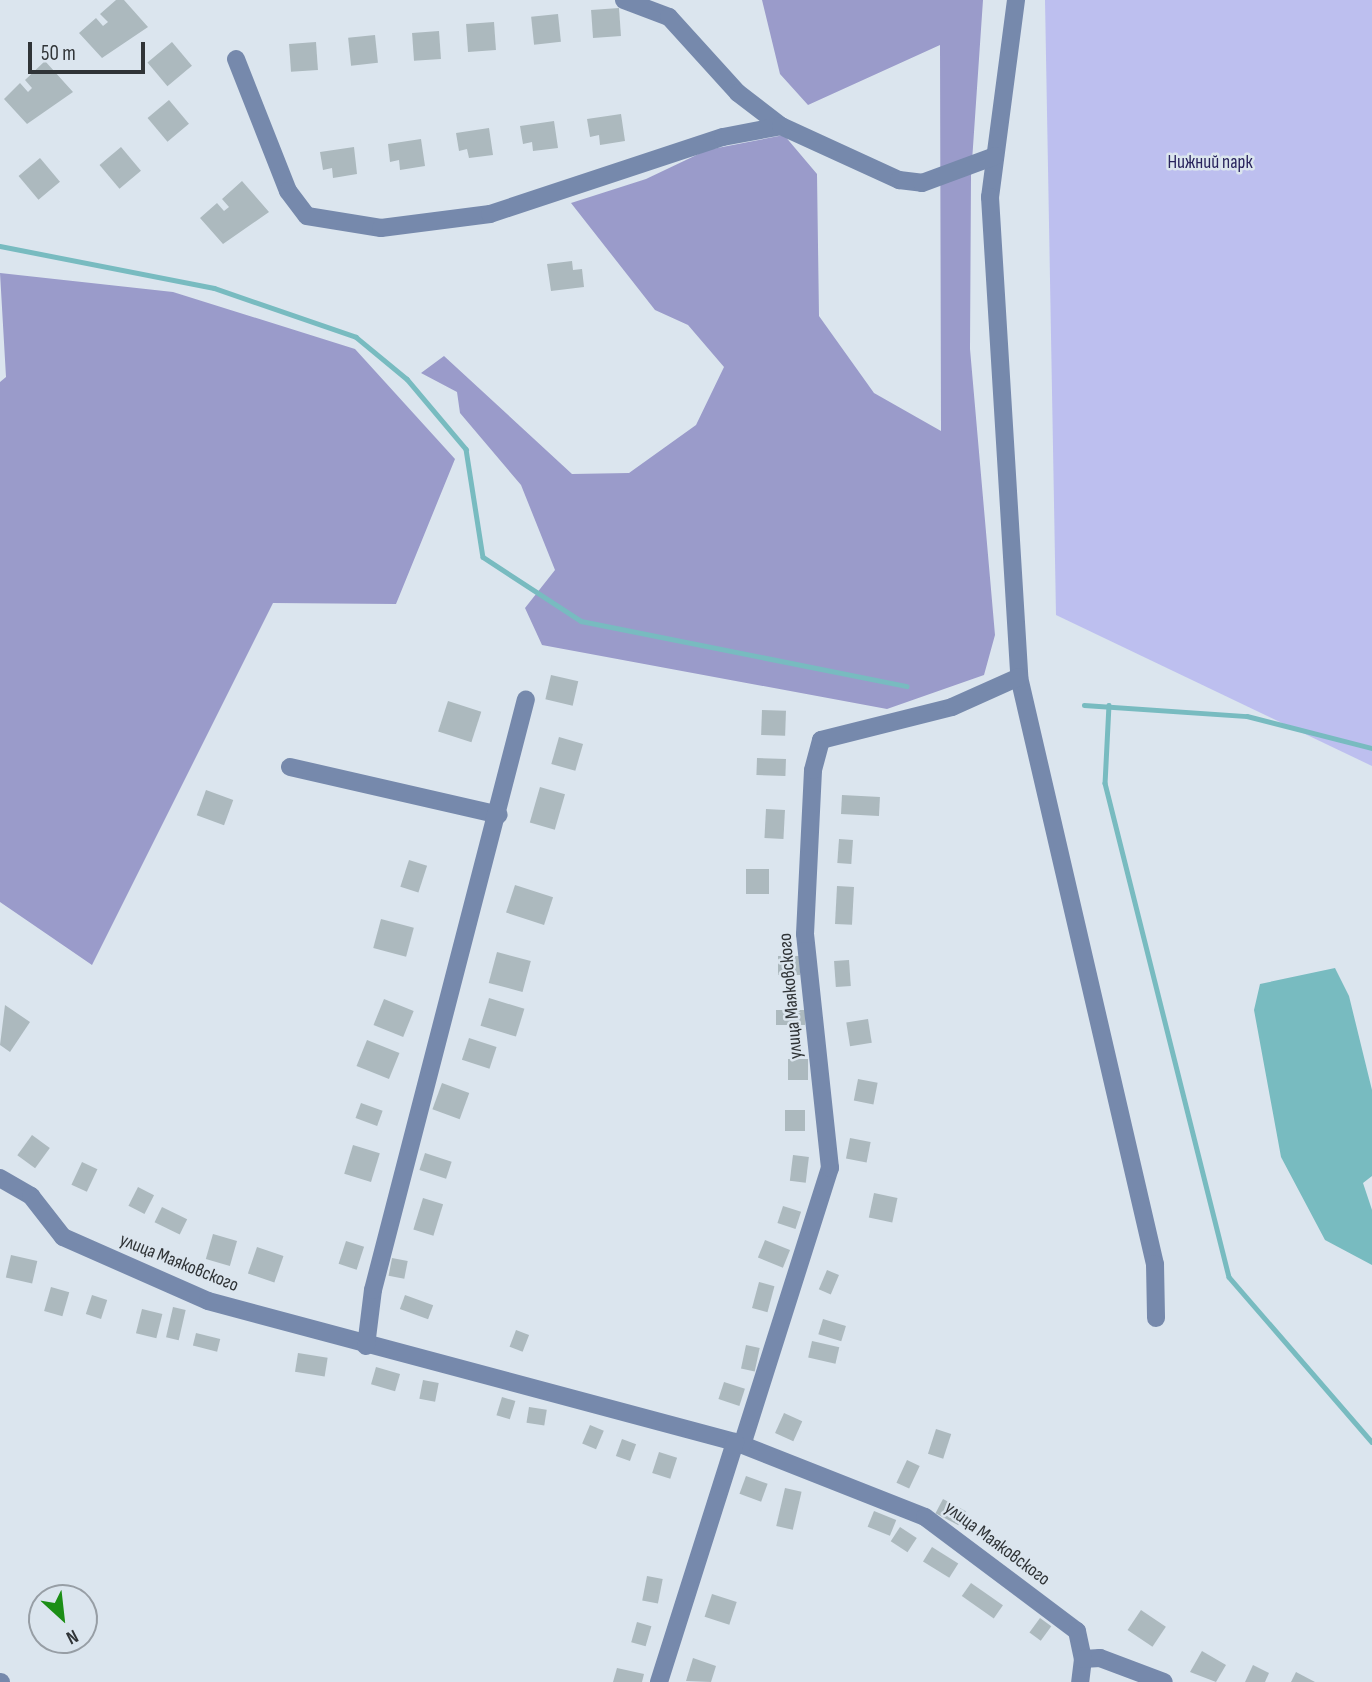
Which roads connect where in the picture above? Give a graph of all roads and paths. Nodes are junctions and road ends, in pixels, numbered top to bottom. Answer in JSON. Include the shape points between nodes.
{"nodes":[{"id":1,"x":624,"y":0,"type":"edge"},
{"id":2,"x":1016,"y":0,"type":"edge"},
{"id":3,"x":236,"y":59,"type":"dead end"},
{"id":4,"x":781,"y":126,"type":"junction"},
{"id":5,"x":995,"y":156,"type":"junction"},
{"id":6,"x":1019,"y":677,"type":"junction"},
{"id":7,"x":526,"y":699,"type":"dead end"},
{"id":8,"x":290,"y":767,"type":"dead end"},
{"id":9,"x":499,"y":814,"type":"junction"},
{"id":10,"x":0,"y":1178,"type":"edge"},
{"id":11,"x":1156,"y":1318,"type":"dead end"},
{"id":12,"x":366,"y":1346,"type":"junction"},
{"id":13,"x":738,"y":1443,"type":"junction"},
{"id":14,"x":1083,"y":1659,"type":"junction"},
{"id":15,"x":659,"y":1682,"type":"edge"},
{"id":16,"x":1080,"y":1682,"type":"edge"},
{"id":17,"x":1164,"y":1682,"type":"edge"}],
"edges":[{"from":1,"to":4,"type":"street","via":[[669,17],[738,93]]},
{"from":2,"to":5,"type":"street"},
{"from":3,"to":4,"type":"street","via":[[288,191],[307,216],[381,228],[490,214],[723,137]]},
{"from":4,"to":5,"type":"street","via":[[899,180],[922,183]]},
{"from":5,"to":6,"type":"street","via":[[990,197]]},
{"from":6,"to":11,"type":"street","via":[[1155,1264]]},
{"from":6,"to":13,"type":"street","name":"улица Маяковского","via":[[952,707],[821,740],[813,770],[805,934],[830,1168]]},
{"from":7,"to":9,"type":"street"},
{"from":8,"to":9,"type":"street"},
{"from":9,"to":12,"type":"street","via":[[373,1290]]},
{"from":10,"to":12,"type":"street","name":"улица Маяковского","via":[[31,1196],[63,1237],[208,1301]]},
{"from":12,"to":13,"type":"street","name":"улица Маяковского"},
{"from":13,"to":14,"type":"street","name":"улица Маяковского","via":[[925,1517],[1077,1631]]},
{"from":13,"to":15,"type":"street","name":"улица Маяковского"},
{"from":14,"to":16,"type":"street","name":"улица Маяковского"},
{"from":14,"to":17,"type":"street","via":[[1100,1658]]}]}
